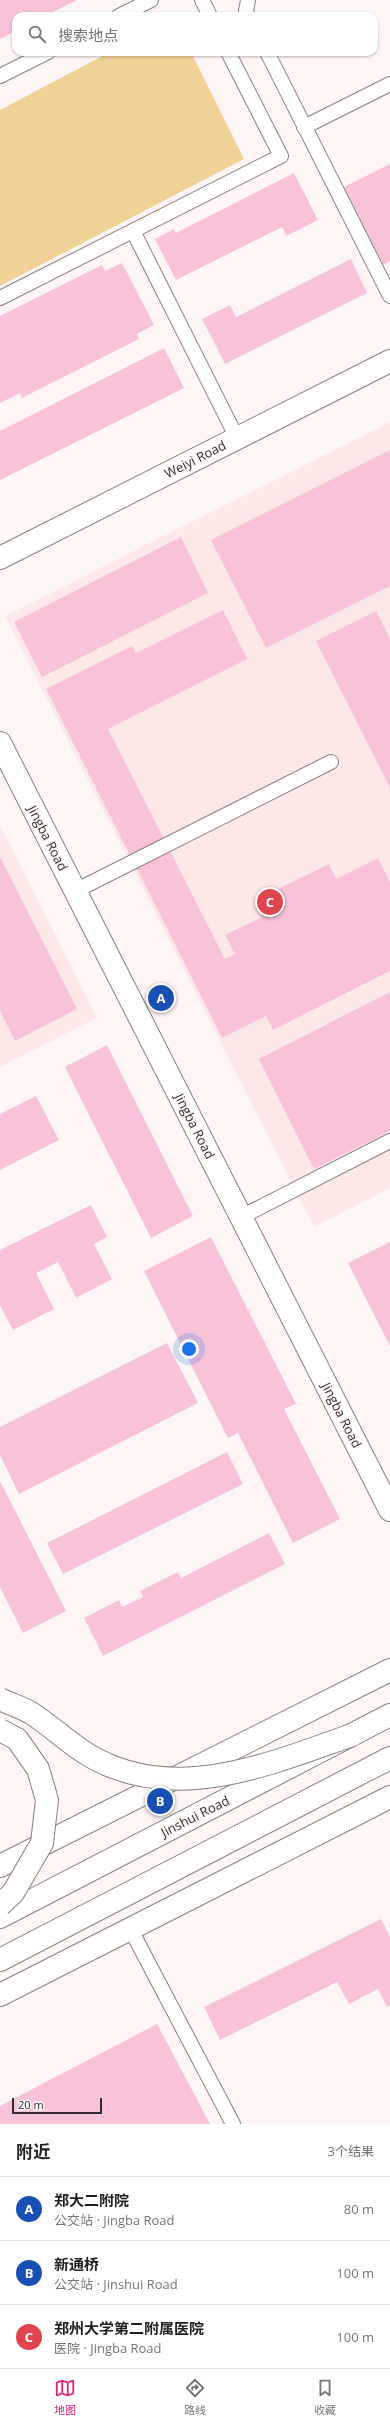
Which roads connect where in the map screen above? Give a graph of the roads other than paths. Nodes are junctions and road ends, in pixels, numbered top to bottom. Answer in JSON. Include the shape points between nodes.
{"nodes":[{"id":1,"x":151,"y":0,"type":"edge"},
{"id":2,"x":202,"y":0,"type":"edge"},
{"id":3,"x":248,"y":0,"type":"edge"},
{"id":4,"x":127,"y":12,"type":"edge"},
{"id":5,"x":208,"y":12,"type":"edge"},
{"id":6,"x":246,"y":12,"type":"edge"},
{"id":7,"x":40,"y":56,"type":"edge"},
{"id":8,"x":230,"y":56,"type":"edge"},
{"id":9,"x":269,"y":56,"type":"edge"},
{"id":10,"x":0,"y":76,"type":"edge"},
{"id":11,"x":390,"y":84,"type":"edge"},
{"id":12,"x":304,"y":127,"type":"junction"},
{"id":13,"x":132,"y":231,"type":"junction"},
{"id":14,"x":390,"y":296,"type":"edge"},
{"id":15,"x":0,"y":298,"type":"edge"},
{"id":16,"x":390,"y":360,"type":"edge"},
{"id":17,"x":237,"y":438,"type":"junction"},
{"id":18,"x":0,"y":558,"type":"edge"},
{"id":19,"x":0,"y":743,"type":"edge"},
{"id":20,"x":331,"y":762,"type":"dead end"},
{"id":21,"x":75,"y":891,"type":"junction"},
{"id":22,"x":390,"y":1141,"type":"edge"},
{"id":23,"x":241,"y":1216,"type":"junction"},
{"id":24,"x":390,"y":1510,"type":"edge"},
{"id":25,"x":390,"y":1670,"type":"edge"},
{"id":26,"x":0,"y":1699,"type":"edge"},
{"id":27,"x":390,"y":1715,"type":"edge"},
{"id":28,"x":0,"y":1730,"type":"edge"},
{"id":29,"x":352,"y":1735,"type":"junction"},
{"id":30,"x":390,"y":1758,"type":"edge"},
{"id":31,"x":390,"y":1797,"type":"edge"},
{"id":32,"x":0,"y":1866,"type":"edge"},
{"id":33,"x":0,"y":1905,"type":"edge"},
{"id":34,"x":0,"y":1917,"type":"edge"},
{"id":35,"x":130,"y":1928,"type":"junction"},
{"id":36,"x":0,"y":1960,"type":"edge"},
{"id":37,"x":0,"y":1995,"type":"edge"},
{"id":38,"x":233,"y":2124,"type":"edge"}],
"edges":[{"from":1,"to":4,"type":"lane"},
{"from":2,"to":5,"type":"lane"},
{"from":3,"to":6,"type":"lane"},
{"from":7,"to":10,"type":"lane"},
{"from":8,"to":13,"type":"lane","via":[[281,156]]},
{"from":9,"to":12,"type":"lane"},
{"from":11,"to":12,"type":"lane"},
{"from":12,"to":14,"type":"lane"},
{"from":13,"to":15,"type":"lane"},
{"from":13,"to":17,"type":"lane"},
{"from":16,"to":17,"type":"street","name":"Weiyi Road"},
{"from":17,"to":18,"type":"street","name":"Weiyi Road"},
{"from":19,"to":21,"type":"street","name":"Jingba Road"},
{"from":20,"to":21,"type":"lane"},
{"from":21,"to":23,"type":"street","name":"Jingba Road"},
{"from":22,"to":23,"type":"lane"},
{"from":23,"to":24,"type":"street","name":"Jingba Road"},
{"from":25,"to":32,"type":"street"},
{"from":26,"to":29,"type":"street","bridge":true,"via":[[30,1712],[73,1746],[105,1764],[138,1776],[204,1777],[256,1768]]},
{"from":27,"to":29,"type":"street","name":"Jinshui Road"},
{"from":28,"to":33,"type":"street","bridge":true,"via":[[17,1739],[38,1769],[47,1800],[42,1844],[13,1893]]},
{"from":29,"to":34,"type":"street","name":"Jinshui Road","bridge":true},
{"from":30,"to":36,"type":"street"},
{"from":31,"to":35,"type":"street"},
{"from":35,"to":37,"type":"street"},
{"from":35,"to":38,"type":"lane"}]}
